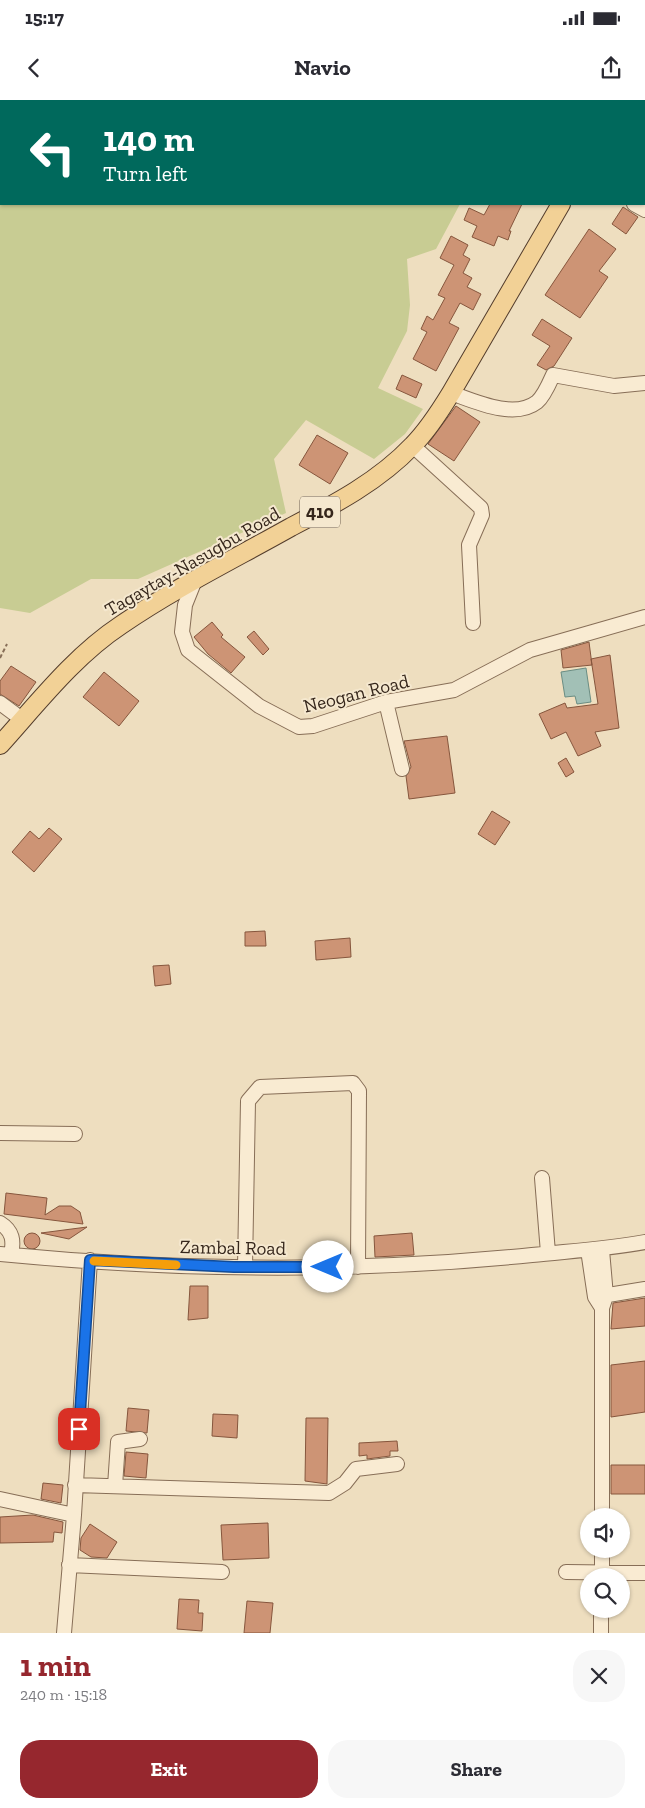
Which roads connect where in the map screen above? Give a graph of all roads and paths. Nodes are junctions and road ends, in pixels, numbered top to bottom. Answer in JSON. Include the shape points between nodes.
{"nodes":[{"id":1,"x":560,"y":205,"type":"edge"},
{"id":2,"x":645,"y":383,"type":"edge"},
{"id":3,"x":451,"y":393,"type":"junction"},
{"id":4,"x":413,"y":446,"type":"junction"},
{"id":5,"x":195,"y":580,"type":"junction"},
{"id":6,"x":645,"y":617,"type":"edge"},
{"id":7,"x":473,"y":623,"type":"dead end"},
{"id":8,"x":7,"y":644,"type":"dead end"},
{"id":9,"x":0,"y":658,"type":"edge"},
{"id":10,"x":386,"y":702,"type":"junction"},
{"id":11,"x":0,"y":703,"type":"edge"},
{"id":12,"x":23,"y":720,"type":"junction"},
{"id":13,"x":0,"y":745,"type":"edge"},
{"id":14,"x":402,"y":769,"type":"dead end"},
{"id":15,"x":0,"y":1133,"type":"edge"},
{"id":16,"x":75,"y":1134,"type":"dead end"},
{"id":17,"x":542,"y":1178,"type":"dead end"},
{"id":18,"x":0,"y":1223,"type":"edge"},
{"id":19,"x":645,"y":1242,"type":"edge"},
{"id":20,"x":595,"y":1250,"type":"junction"},
{"id":21,"x":548,"y":1253,"type":"junction"},
{"id":22,"x":5,"y":1254,"type":"edge"},
{"id":23,"x":90,"y":1260,"type":"junction"},
{"id":24,"x":245,"y":1267,"type":"junction"},
{"id":25,"x":358,"y":1267,"type":"junction"},
{"id":26,"x":645,"y":1289,"type":"edge"},
{"id":27,"x":601,"y":1300,"type":"junction"},
{"id":28,"x":140,"y":1439,"type":"dead end"},
{"id":29,"x":397,"y":1464,"type":"dead end"},
{"id":30,"x":76,"y":1485,"type":"junction"},
{"id":31,"x":115,"y":1486,"type":"junction"},
{"id":32,"x":0,"y":1499,"type":"edge"},
{"id":33,"x":602,"y":1508,"type":"edge"},
{"id":34,"x":74,"y":1515,"type":"junction"},
{"id":35,"x":69,"y":1565,"type":"junction"},
{"id":36,"x":222,"y":1572,"type":"dead end"},
{"id":37,"x":566,"y":1572,"type":"dead end"},
{"id":38,"x":580,"y":1573,"type":"edge"},
{"id":39,"x":630,"y":1573,"type":"edge"},
{"id":40,"x":645,"y":1573,"type":"edge"},
{"id":41,"x":601,"y":1618,"type":"edge"},
{"id":42,"x":64,"y":1633,"type":"edge"},
{"id":43,"x":601,"y":1633,"type":"edge"}],
"edges":[{"from":1,"to":3,"type":"main road","name":"Tagaytay-Nasugbu Road","number":"410"},
{"from":2,"to":3,"type":"street","via":[[614,386],[553,375],[537,402],[500,410]]},
{"from":3,"to":4,"type":"main road","name":"Tagaytay-Nasugbu Road","number":"410"},
{"from":4,"to":5,"type":"main road","name":"Tagaytay-Nasugbu Road","number":"410","via":[[354,493]]},
{"from":4,"to":7,"type":"street","via":[[481,508],[482,515],[469,545]]},
{"from":5,"to":10,"type":"street","name":"Neogan Road","via":[[185,605],[182,632],[188,650],[259,706],[299,727],[313,726]]},
{"from":5,"to":12,"type":"main road","name":"Tagaytay-Nasugbu Road","number":"410","via":[[118,626],[67,672]]},
{"from":6,"to":10,"type":"street","name":"Neogan Road","via":[[530,650],[454,690]]},
{"from":8,"to":9,"type":"path"},
{"from":10,"to":14,"type":"street"},
{"from":11,"to":12,"type":"street"},
{"from":12,"to":13,"type":"main road","name":"Tagaytay-Nasugbu Road","number":"410"},
{"from":15,"to":16,"type":"street"},
{"from":17,"to":21,"type":"street"},
{"from":18,"to":22,"type":"street","via":[[13,1237]]},
{"from":19,"to":20,"type":"street","name":"Zambal Road"},
{"from":20,"to":21,"type":"street","name":"Zambal Road"},
{"from":20,"to":27,"type":"street"},
{"from":21,"to":25,"type":"street","name":"Zambal Road"},
{"from":22,"to":23,"type":"street","name":"Zambal Road"},
{"from":23,"to":24,"type":"street","name":"Zambal Road"},
{"from":23,"to":30,"type":"street"},
{"from":24,"to":25,"type":"street","name":"Zambal Road"},
{"from":24,"to":25,"type":"street","via":[[248,1101],[260,1087],[353,1083],[359,1091]]},
{"from":26,"to":27,"type":"street"},
{"from":27,"to":33,"type":"street"},
{"from":28,"to":31,"type":"street","via":[[118,1442]]},
{"from":29,"to":31,"type":"street","via":[[356,1470],[345,1483],[329,1493]]},
{"from":30,"to":31,"type":"street"},
{"from":30,"to":34,"type":"street"},
{"from":32,"to":34,"type":"street"},
{"from":34,"to":35,"type":"street"},
{"from":35,"to":36,"type":"street"},
{"from":35,"to":42,"type":"street"},
{"from":37,"to":38,"type":"street"},
{"from":39,"to":40,"type":"street"},
{"from":41,"to":43,"type":"street"}]}
